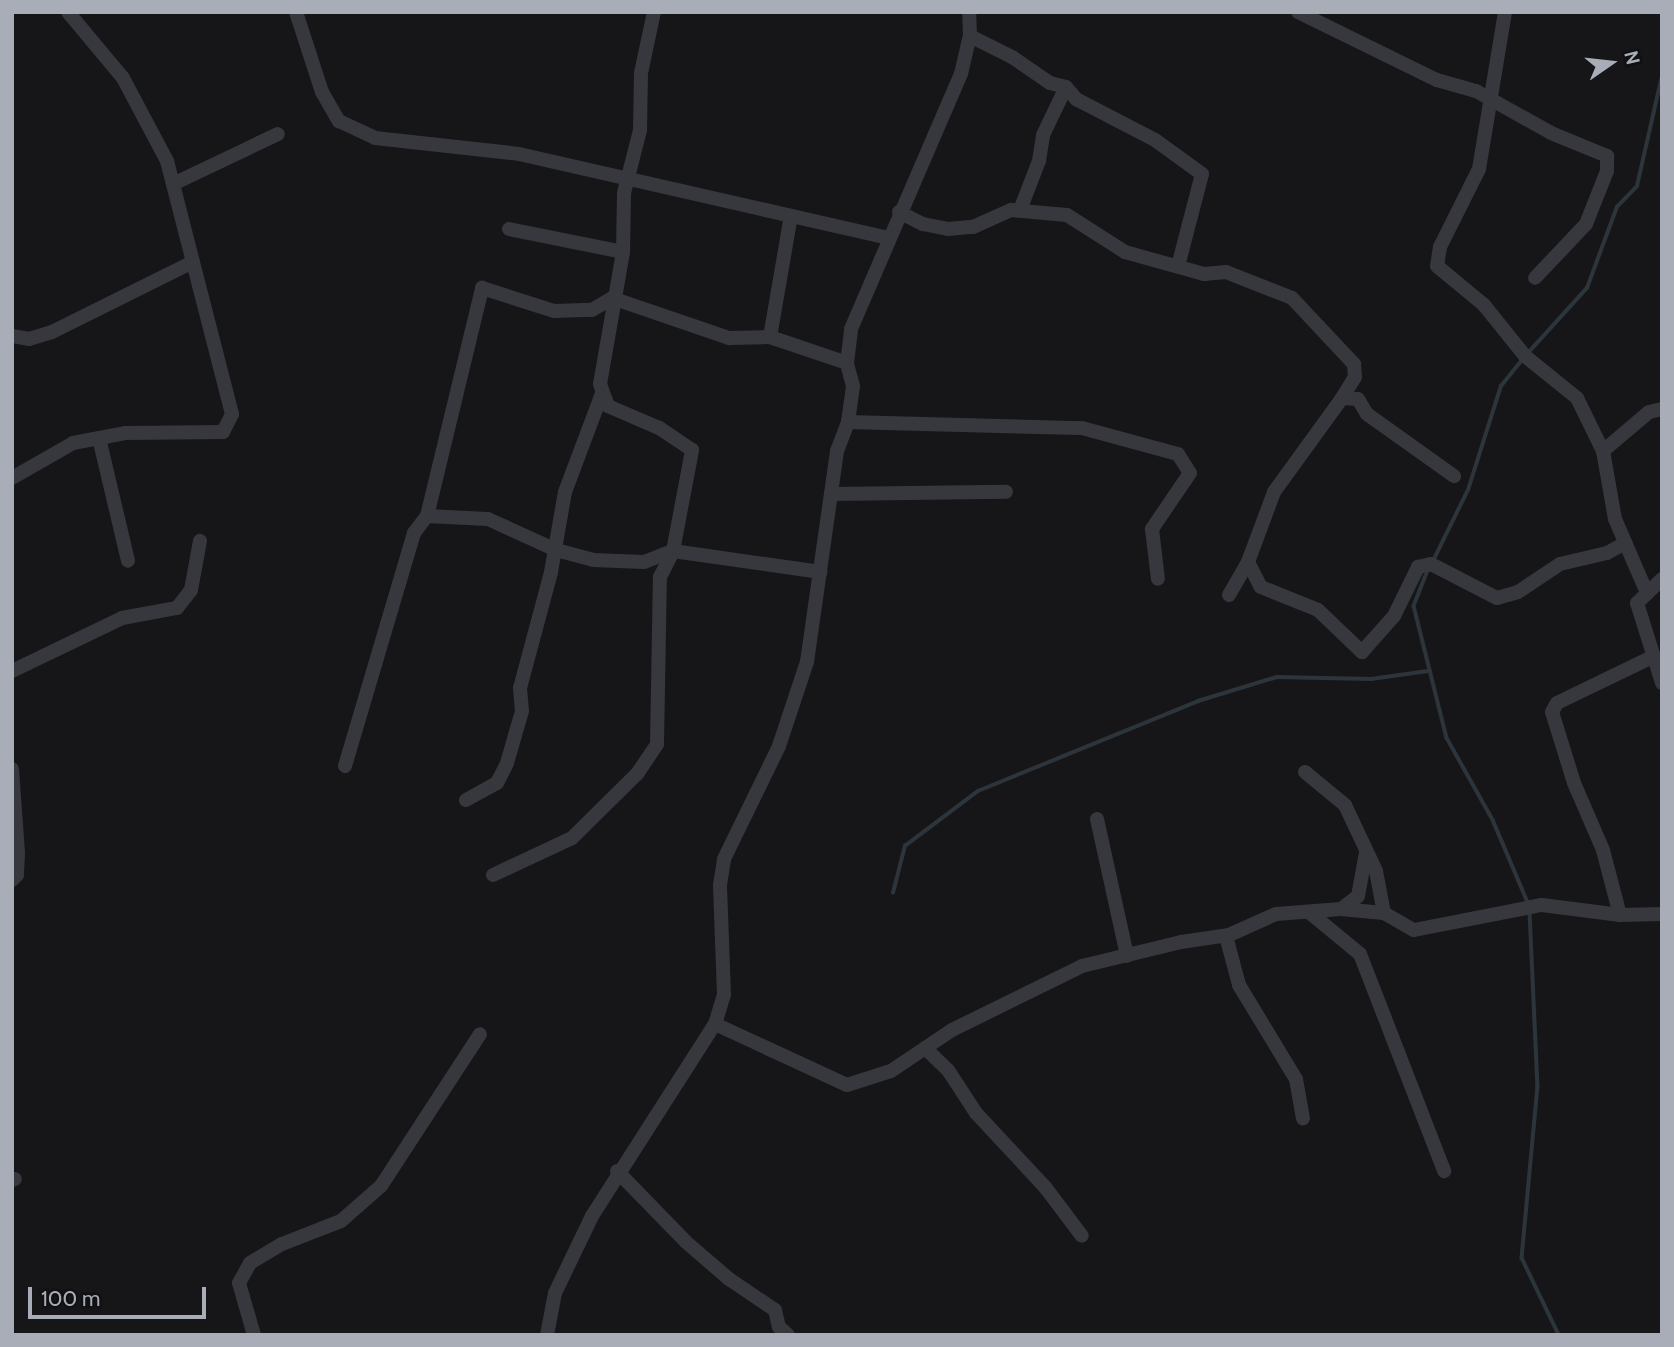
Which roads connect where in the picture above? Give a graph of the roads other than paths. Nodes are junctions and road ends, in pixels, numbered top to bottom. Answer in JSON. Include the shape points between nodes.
{"nodes":[{"id":1,"x":68,"y":12,"type":"edge"},
{"id":2,"x":296,"y":12,"type":"edge"},
{"id":3,"x":654,"y":12,"type":"edge"},
{"id":4,"x":969,"y":12,"type":"edge"},
{"id":5,"x":1298,"y":12,"type":"edge"},
{"id":6,"x":1505,"y":12,"type":"edge"},
{"id":7,"x":970,"y":36,"type":"junction"},
{"id":8,"x":1066,"y":87,"type":"junction"},
{"id":9,"x":1491,"y":101,"type":"junction"},
{"id":10,"x":278,"y":134,"type":"dead end"},
{"id":11,"x":630,"y":178,"type":"junction"},
{"id":12,"x":173,"y":184,"type":"junction"},
{"id":13,"x":1020,"y":210,"type":"junction"},
{"id":14,"x":899,"y":212,"type":"junction"},
{"id":15,"x":791,"y":216,"type":"junction"},
{"id":16,"x":509,"y":229,"type":"dead end"},
{"id":17,"x":889,"y":238,"type":"junction"},
{"id":18,"x":623,"y":252,"type":"junction"},
{"id":19,"x":191,"y":263,"type":"junction"},
{"id":20,"x":1178,"y":266,"type":"junction"},
{"id":21,"x":1535,"y":278,"type":"dead end"},
{"id":22,"x":612,"y":298,"type":"junction"},
{"id":23,"x":12,"y":336,"type":"edge"},
{"id":24,"x":770,"y":337,"type":"junction"},
{"id":25,"x":847,"y":363,"type":"junction"},
{"id":26,"x":601,"y":396,"type":"junction"},
{"id":27,"x":1342,"y":398,"type":"junction"},
{"id":28,"x":1662,"y":409,"type":"edge"},
{"id":29,"x":848,"y":422,"type":"junction"},
{"id":30,"x":99,"y":438,"type":"junction"},
{"id":31,"x":1603,"y":451,"type":"junction"},
{"id":32,"x":1454,"y":476,"type":"dead end"},
{"id":33,"x":12,"y":478,"type":"edge"},
{"id":34,"x":1006,"y":492,"type":"dead end"},
{"id":35,"x":831,"y":494,"type":"junction"},
{"id":36,"x":427,"y":516,"type":"junction"},
{"id":37,"x":200,"y":541,"type":"dead end"},
{"id":38,"x":1625,"y":542,"type":"junction"},
{"id":39,"x":556,"y":550,"type":"junction"},
{"id":40,"x":673,"y":551,"type":"junction"},
{"id":41,"x":128,"y":561,"type":"dead end"},
{"id":42,"x":1248,"y":562,"type":"junction"},
{"id":43,"x":821,"y":572,"type":"junction"},
{"id":44,"x":1158,"y":579,"type":"dead end"},
{"id":45,"x":1662,"y":579,"type":"edge"},
{"id":46,"x":1647,"y":593,"type":"junction"},
{"id":47,"x":1229,"y":595,"type":"dead end"},
{"id":48,"x":1652,"y":657,"type":"junction"},
{"id":49,"x":12,"y":671,"type":"edge"},
{"id":50,"x":1662,"y":683,"type":"edge"},
{"id":51,"x":345,"y":766,"type":"dead end"},
{"id":52,"x":12,"y":769,"type":"edge"},
{"id":53,"x":1305,"y":772,"type":"dead end"},
{"id":54,"x":466,"y":800,"type":"dead end"},
{"id":55,"x":1097,"y":819,"type":"dead end"},
{"id":56,"x":1366,"y":851,"type":"junction"},
{"id":57,"x":493,"y":875,"type":"dead end"},
{"id":58,"x":12,"y":880,"type":"edge"},
{"id":59,"x":1341,"y":909,"type":"junction"},
{"id":60,"x":1309,"y":912,"type":"junction"},
{"id":61,"x":1384,"y":913,"type":"junction"},
{"id":62,"x":1662,"y":914,"type":"edge"},
{"id":63,"x":1620,"y":915,"type":"junction"},
{"id":64,"x":1226,"y":936,"type":"junction"},
{"id":65,"x":1127,"y":956,"type":"junction"},
{"id":66,"x":715,"y":1024,"type":"junction"},
{"id":67,"x":480,"y":1034,"type":"dead end"},
{"id":68,"x":925,"y":1048,"type":"junction"},
{"id":69,"x":1303,"y":1118,"type":"dead end"},
{"id":70,"x":617,"y":1171,"type":"junction"},
{"id":71,"x":1444,"y":1171,"type":"dead end"},
{"id":72,"x":1082,"y":1236,"type":"dead end"},
{"id":73,"x":254,"y":1335,"type":"edge"},
{"id":74,"x":547,"y":1335,"type":"edge"},
{"id":75,"x":788,"y":1335,"type":"edge"}],
"edges":[{"from":1,"to":12,"type":"street","via":[[122,78],[134,107],[162,149]]},
{"from":2,"to":11,"type":"street","via":[[323,92],[339,121],[376,138],[519,153],[595,174]]},
{"from":3,"to":11,"type":"street","via":[[640,73],[641,117]]},
{"from":4,"to":7,"type":"street"},
{"from":5,"to":9,"type":"street","via":[[1437,80]]},
{"from":6,"to":9,"type":"street"},
{"from":7,"to":8,"type":"street","via":[[1050,83]]},
{"from":7,"to":14,"type":"street","via":[[961,74]]},
{"from":8,"to":13,"type":"street","via":[[1043,135],[1039,161]]},
{"from":8,"to":20,"type":"street","via":[[1076,99],[1155,140],[1202,174]]},
{"from":9,"to":21,"type":"street","via":[[1551,133],[1602,152],[1608,160],[1587,224]]},
{"from":9,"to":31,"type":"street","via":[[1479,169],[1440,247],[1437,266],[1484,304],[1525,356],[1577,398]]},
{"from":10,"to":12,"type":"street"},
{"from":11,"to":15,"type":"street"},
{"from":11,"to":18,"type":"street","via":[[623,203]]},
{"from":12,"to":19,"type":"street"},
{"from":13,"to":14,"type":"street","via":[[973,228],[948,229]]},
{"from":13,"to":20,"type":"street","via":[[1067,215],[1125,252]]},
{"from":14,"to":17,"type":"street"},
{"from":15,"to":17,"type":"street"},
{"from":15,"to":24,"type":"street"},
{"from":16,"to":18,"type":"street"},
{"from":17,"to":25,"type":"street","via":[[851,329]]},
{"from":18,"to":22,"type":"street"},
{"from":19,"to":23,"type":"street","via":[[52,332],[29,339]]},
{"from":19,"to":30,"type":"street","via":[[232,414],[223,432],[126,433]]},
{"from":20,"to":27,"type":"street","via":[[1204,274],[1226,272],[1301,304],[1354,365],[1355,377]]},
{"from":22,"to":24,"type":"street","via":[[729,338]]},
{"from":22,"to":26,"type":"street"},
{"from":22,"to":36,"type":"street","via":[[592,310],[554,311],[482,288]]},
{"from":24,"to":25,"type":"street"},
{"from":25,"to":29,"type":"street","via":[[853,386]]},
{"from":26,"to":39,"type":"street","via":[[565,492]]},
{"from":26,"to":40,"type":"street","via":[[615,410],[659,428],[692,450]]},
{"from":27,"to":32,"type":"street","via":[[1358,399],[1367,414]]},
{"from":27,"to":42,"type":"street","via":[[1274,492]]},
{"from":28,"to":31,"type":"street","via":[[1649,412]]},
{"from":29,"to":35,"type":"street","via":[[837,451]]},
{"from":29,"to":44,"type":"street","via":[[1082,428],[1178,454],[1190,473],[1152,528]]},
{"from":30,"to":33,"type":"street","via":[[73,443]]},
{"from":30,"to":41,"type":"street"},
{"from":31,"to":38,"type":"street","via":[[1615,519]]},
{"from":34,"to":35,"type":"street"},
{"from":35,"to":43,"type":"street"},
{"from":36,"to":39,"type":"street","via":[[488,519]]},
{"from":36,"to":51,"type":"street","via":[[414,533]]},
{"from":37,"to":49,"type":"street","via":[[191,590],[177,608],[122,618]]},
{"from":38,"to":42,"type":"street","via":[[1607,552],[1560,564],[1518,592],[1497,598],[1431,564],[1418,567],[1394,616],[1362,652],[1318,610],[1261,587]]},
{"from":38,"to":46,"type":"street"},
{"from":39,"to":40,"type":"street","via":[[593,560],[644,562]]},
{"from":39,"to":54,"type":"street","via":[[520,688],[522,711],[507,763],[496,783]]},
{"from":40,"to":43,"type":"street"},
{"from":40,"to":57,"type":"street","via":[[660,577],[657,744],[637,774],[572,838]]},
{"from":42,"to":47,"type":"street"},
{"from":43,"to":66,"type":"street","via":[[807,662],[779,746],[724,859],[720,885],[724,995]]},
{"from":45,"to":46,"type":"street"},
{"from":46,"to":48,"type":"street","via":[[1638,599],[1637,610]]},
{"from":48,"to":50,"type":"street"},
{"from":48,"to":63,"type":"street","via":[[1557,703],[1552,712],[1574,783],[1603,850]]},
{"from":52,"to":58,"type":"street","via":[[18,853],[17,875]]},
{"from":53,"to":56,"type":"street","via":[[1345,805]]},
{"from":55,"to":65,"type":"street"},
{"from":56,"to":59,"type":"street","via":[[1358,896]]},
{"from":56,"to":61,"type":"street","via":[[1376,871]]},
{"from":59,"to":60,"type":"street"},
{"from":59,"to":61,"type":"street"},
{"from":60,"to":64,"type":"street","via":[[1276,914]]},
{"from":60,"to":71,"type":"street","via":[[1360,954]]},
{"from":61,"to":63,"type":"street","via":[[1414,930],[1529,905]]},
{"from":62,"to":63,"type":"street"},
{"from":64,"to":65,"type":"street"},
{"from":64,"to":69,"type":"street","via":[[1239,985],[1296,1079]]},
{"from":65,"to":68,"type":"street","via":[[1063,975]]},
{"from":66,"to":68,"type":"street","via":[[847,1085],[891,1071]]},
{"from":66,"to":70,"type":"street"},
{"from":67,"to":73,"type":"street","via":[[381,1186],[341,1221],[282,1244],[250,1263],[239,1283]]},
{"from":68,"to":72,"type":"street","via":[[948,1070],[976,1113],[1045,1187]]},
{"from":70,"to":74,"type":"street","via":[[555,1293]]},
{"from":70,"to":75,"type":"street","via":[[729,1279],[775,1310],[779,1327]]}]}
